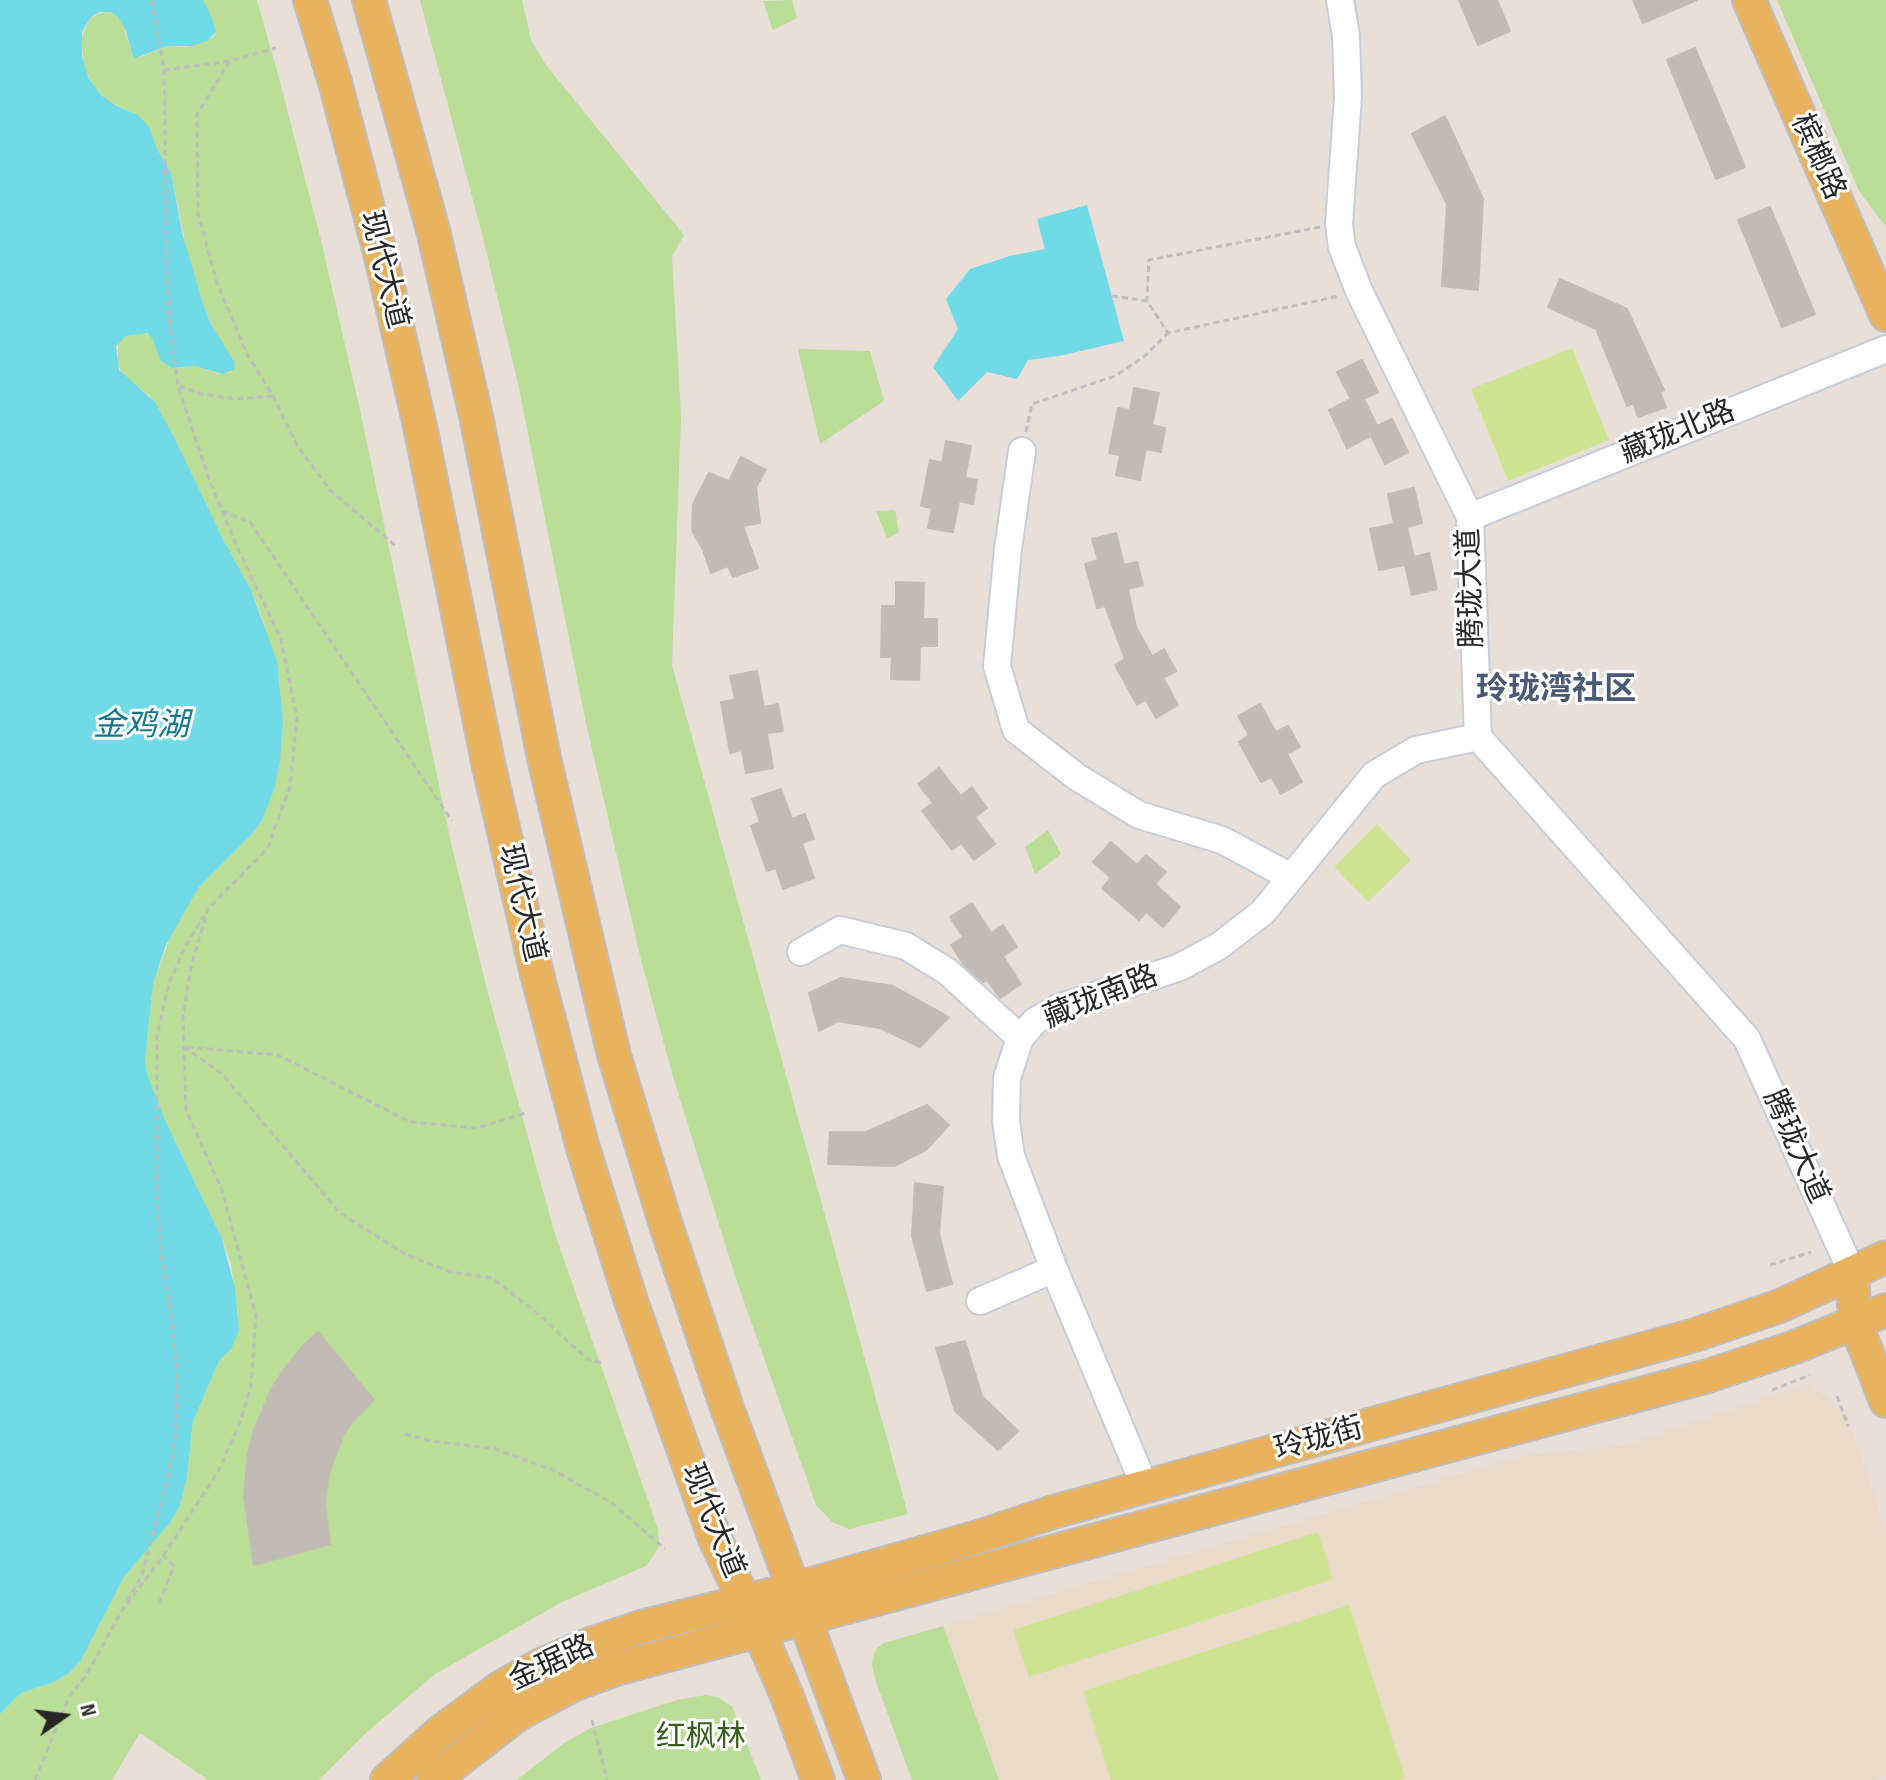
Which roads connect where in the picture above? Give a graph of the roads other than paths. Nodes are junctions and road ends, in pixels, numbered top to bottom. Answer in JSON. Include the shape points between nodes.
{"nodes":[{"id":1,"x":310,"y":0,"type":"edge"},
{"id":2,"x":369,"y":0,"type":"edge"},
{"id":3,"x":1340,"y":0,"type":"edge"},
{"id":4,"x":1749,"y":0,"type":"edge"},
{"id":5,"x":1886,"y":315,"type":"edge"},
{"id":6,"x":1886,"y":349,"type":"edge"},
{"id":7,"x":1022,"y":451,"type":"road end"},
{"id":8,"x":1470,"y":517,"type":"junction"},
{"id":9,"x":1478,"y":737,"type":"junction"},
{"id":10,"x":1291,"y":877,"type":"junction"},
{"id":11,"x":801,"y":952,"type":"dead end"},
{"id":12,"x":1020,"y":1038,"type":"junction"},
{"id":13,"x":1886,"y":1257,"type":"edge"},
{"id":14,"x":1054,"y":1269,"type":"junction"},
{"id":15,"x":1852,"y":1273,"type":"junction"},
{"id":16,"x":980,"y":1301,"type":"dead end"},
{"id":17,"x":1877,"y":1315,"type":"edge"},
{"id":18,"x":1886,"y":1401,"type":"edge"},
{"id":19,"x":1145,"y":1487,"type":"junction"},
{"id":20,"x":794,"y":1589,"type":"junction"},
{"id":21,"x":745,"y":1601,"type":"junction"},
{"id":22,"x":806,"y":1619,"type":"junction"},
{"id":23,"x":759,"y":1631,"type":"junction"},
{"id":24,"x":387,"y":1780,"type":"edge"},
{"id":25,"x":433,"y":1780,"type":"edge"},
{"id":26,"x":818,"y":1780,"type":"edge"},
{"id":27,"x":864,"y":1780,"type":"edge"}],
"edges":[{"from":1,"to":21,"type":"main road","name":"现代大道","via":[[381,257],[493,782],[583,1148],[715,1539]]},
{"from":2,"to":20,"type":"main road","name":"现代大道","via":[[436,246],[488,472],[544,758],[614,1055],[726,1405]]},
{"from":3,"to":8,"type":"street","name":"腾珑大道","via":[[1348,97],[1342,247]]},
{"from":4,"to":5,"type":"main road","name":"槟榔路"},
{"from":6,"to":8,"type":"street","name":"藏珑北路"},
{"from":7,"to":10,"type":"street","via":[[997,666],[1016,730],[1139,815],[1222,840]]},
{"from":8,"to":9,"type":"street","name":"腾珑大道"},
{"from":9,"to":10,"type":"street","name":"藏珑南路","via":[[1416,750],[1374,775]]},
{"from":9,"to":15,"type":"street","name":"腾珑大道","via":[[1747,1039]]},
{"from":10,"to":12,"type":"street","name":"藏珑南路","via":[[1263,912],[1219,946],[1180,967],[1058,1008],[1035,1021]]},
{"from":11,"to":12,"type":"street","via":[[840,930],[906,946],[948,972]]},
{"from":12,"to":14,"type":"street","name":"藏珑南路","via":[[1007,1078],[1011,1156]]},
{"from":13,"to":15,"type":"main road","name":"玲珑街"},
{"from":14,"to":16,"type":"street"},
{"from":14,"to":19,"type":"street","name":"藏珑南路"},
{"from":15,"to":17,"type":"main road"},
{"from":15,"to":19,"type":"main road","name":"玲珑街","via":[[1780,1306],[1695,1335]]},
{"from":17,"to":18,"type":"main road"},
{"from":17,"to":22,"type":"main road","name":"玲珑街","via":[[1708,1376]]},
{"from":19,"to":20,"type":"main road","name":"玲珑街"},
{"from":20,"to":21,"type":"main road","name":"玲珑街"},
{"from":20,"to":22,"type":"main road","name":"现代大道"},
{"from":21,"to":23,"type":"main road","name":"现代大道"},
{"from":21,"to":24,"type":"main road","name":"金琚路","via":[[620,1634],[541,1665],[476,1705]]},
{"from":22,"to":23,"type":"main road","name":"玲珑街"},
{"from":22,"to":27,"type":"main road","name":"现代大道"},
{"from":23,"to":25,"type":"main road","name":"金琚路","via":[[650,1658],[575,1684],[517,1715]]},
{"from":23,"to":26,"type":"main road","name":"现代大道"}]}
